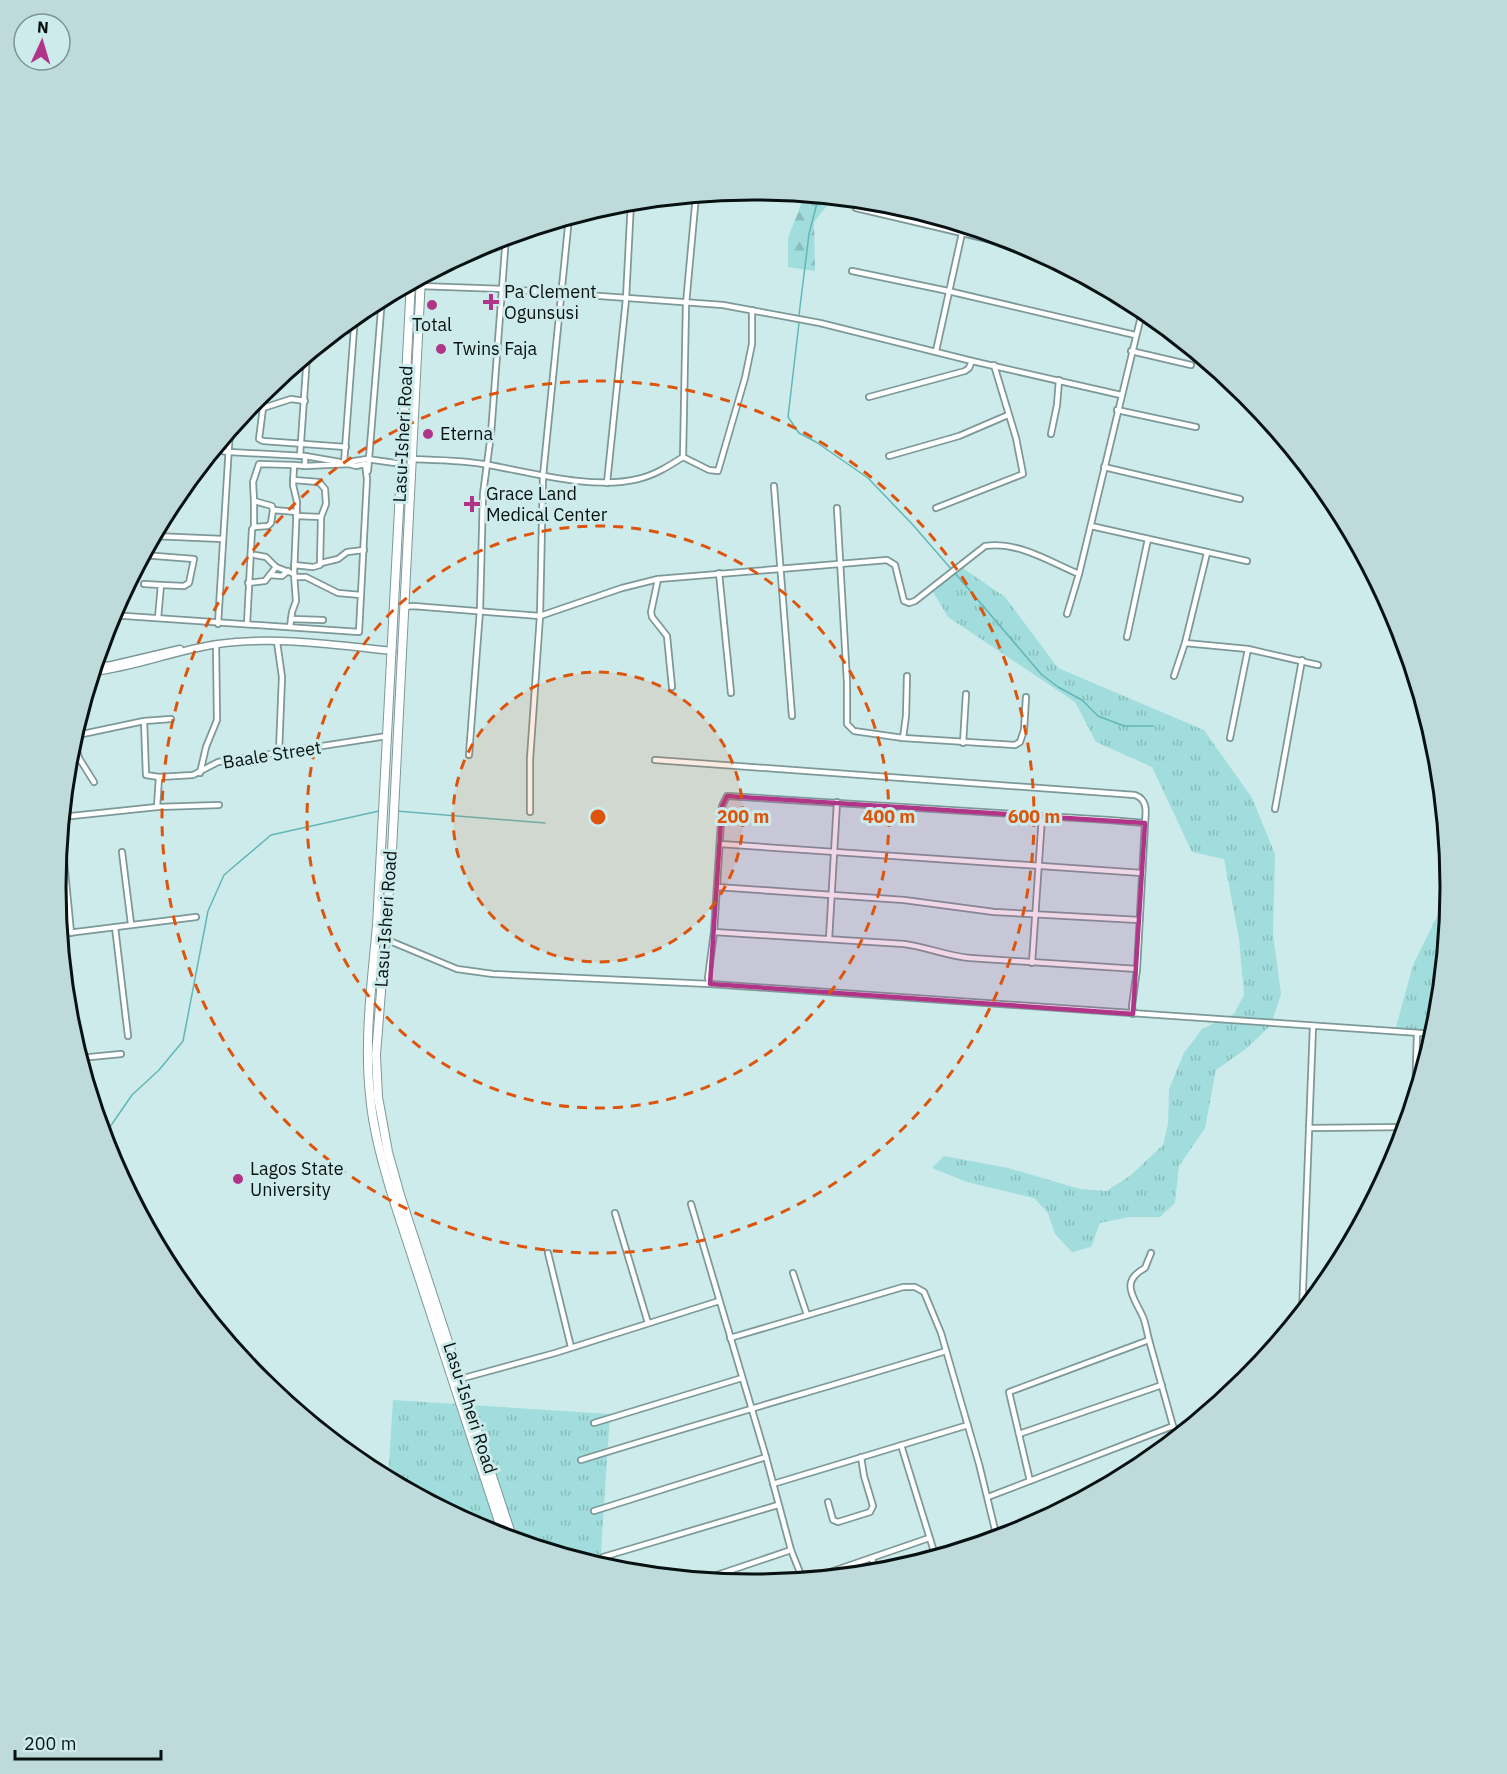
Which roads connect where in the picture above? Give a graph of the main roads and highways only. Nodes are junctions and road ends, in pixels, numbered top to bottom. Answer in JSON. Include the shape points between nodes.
{"nodes":[{"id":1,"x":420,"y":286,"type":"edge"},
{"id":2,"x":409,"y":293,"type":"edge"},
{"id":3,"x":407,"y":353,"type":"junction"},
{"id":4,"x":417,"y":354,"type":"junction"},
{"id":5,"x":500,"y":1526,"type":"edge"},
{"id":6,"x":509,"y":1529,"type":"edge"}],
"edges":[{"from":1,"to":4,"type":"main road","name":"Lasu-Isheri Road"},
{"from":2,"to":3,"type":"main road","name":"Lasu-Isheri Road"},
{"from":3,"to":4,"type":"main road"},
{"from":3,"to":5,"type":"main road","name":"Lasu-Isheri Road","via":[[368,1056],[372,1113],[393,1198]]},
{"from":4,"to":6,"type":"main road","name":"Lasu-Isheri Road","via":[[376,1055],[380,1106],[400,1196]]}]}
